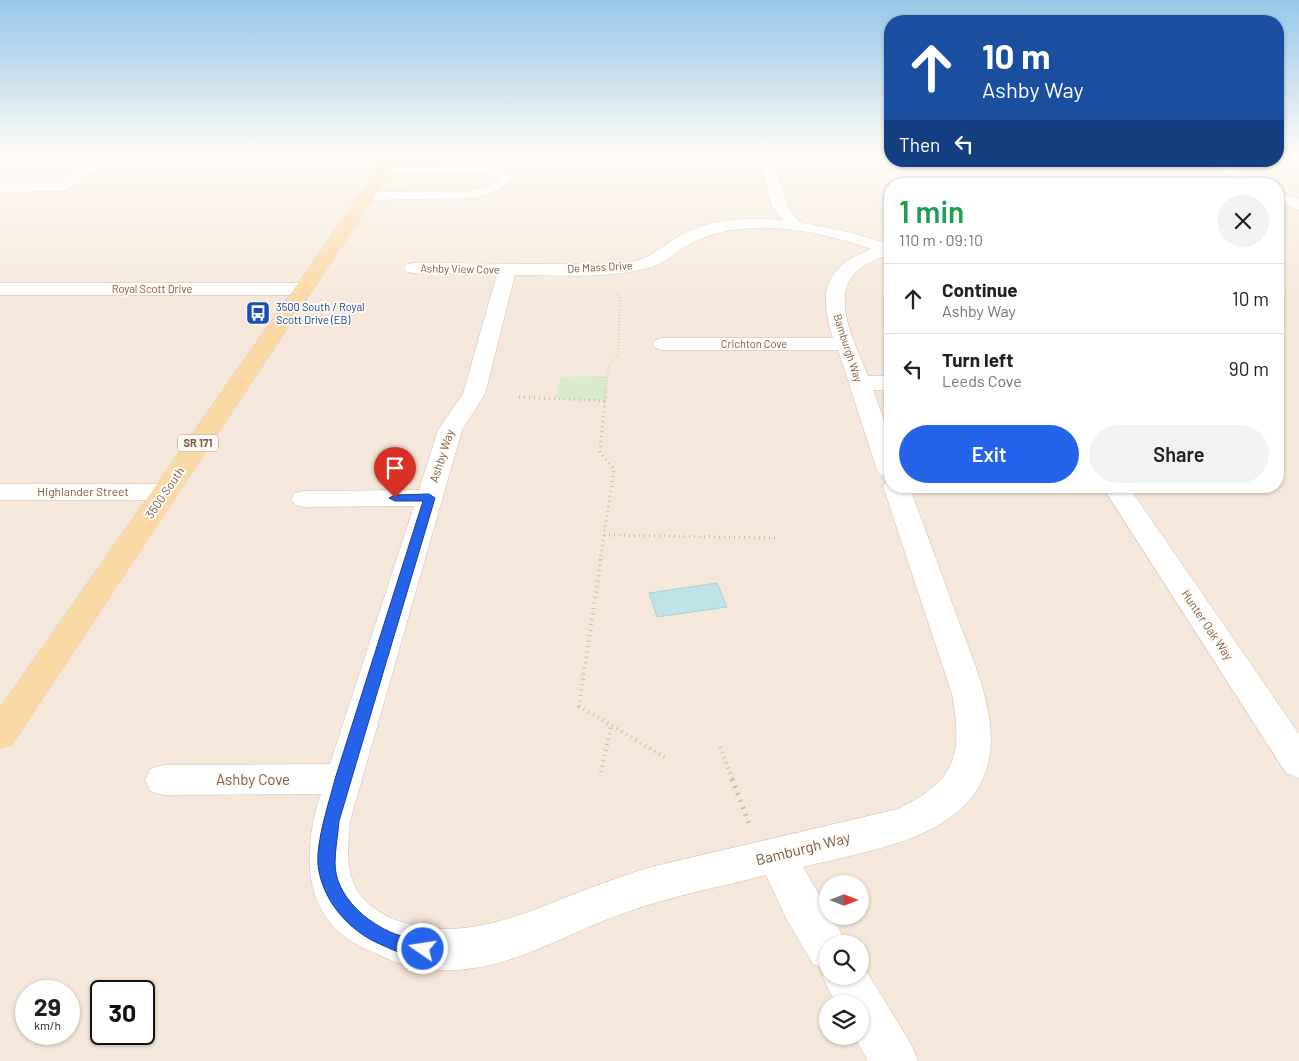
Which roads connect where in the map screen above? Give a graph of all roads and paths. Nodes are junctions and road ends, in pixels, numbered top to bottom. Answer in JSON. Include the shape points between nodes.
{"nodes":[{"id":1,"x":363,"y":202,"type":"edge"},
{"id":2,"x":779,"y":202,"type":"edge"},
{"id":3,"x":793,"y":225,"type":"junction"},
{"id":4,"x":884,"y":249,"type":"edge"},
{"id":5,"x":884,"y":252,"type":"edge"},
{"id":6,"x":413,"y":268,"type":"dead end"},
{"id":7,"x":508,"y":270,"type":"junction"},
{"id":8,"x":610,"y":287,"type":"dead end"},
{"id":9,"x":0,"y":289,"type":"edge"},
{"id":10,"x":303,"y":290,"type":"junction"},
{"id":11,"x":663,"y":344,"type":"dead end"},
{"id":12,"x":846,"y":344,"type":"junction"},
{"id":13,"x":859,"y":383,"type":"junction"},
{"id":14,"x":884,"y":383,"type":"edge"},
{"id":15,"x":519,"y":397,"type":"dead end"},
{"id":16,"x":606,"y":401,"type":"junction"},
{"id":17,"x":884,"y":453,"type":"edge"},
{"id":18,"x":0,"y":492,"type":"edge"},
{"id":19,"x":165,"y":492,"type":"junction"},
{"id":20,"x":898,"y":493,"type":"edge"},
{"id":21,"x":1120,"y":493,"type":"edge"},
{"id":22,"x":304,"y":498,"type":"dead end"},
{"id":23,"x":429,"y":498,"type":"junction"},
{"id":24,"x":604,"y":535,"type":"junction"},
{"id":25,"x":776,"y":538,"type":"dead end"},
{"id":26,"x":612,"y":726,"type":"junction"},
{"id":27,"x":0,"y":735,"type":"edge"},
{"id":28,"x":720,"y":747,"type":"dead end"},
{"id":29,"x":666,"y":758,"type":"dead end"},
{"id":30,"x":1299,"y":763,"type":"edge"},
{"id":31,"x":601,"y":772,"type":"dead end"},
{"id":32,"x":343,"y":779,"type":"junction"},
{"id":33,"x":163,"y":780,"type":"dead end"},
{"id":34,"x":769,"y":858,"type":"junction"},
{"id":35,"x":343,"y":905,"type":"joint"},
{"id":36,"x":820,"y":935,"type":"edge"},
{"id":37,"x":849,"y":985,"type":"edge"},
{"id":38,"x":894,"y":1061,"type":"edge"}],
"edges":[{"from":1,"to":10,"type":"main road","name":"3500 South","number":"SR 171"},
{"from":2,"to":3,"type":"street"},
{"from":3,"to":4,"type":"street","name":"De Mass Drive","via":[[834,232]]},
{"from":3,"to":7,"type":"street","name":"De Mass Drive","via":[[710,230],[688,237],[660,258],[633,266]]},
{"from":5,"to":12,"type":"street","name":"Bamburgh Way","via":[[856,262],[840,278],[834,300]]},
{"from":6,"to":7,"type":"street","name":"Ashby View Cove"},
{"from":7,"to":23,"type":"street","name":"Ashby Way","via":[[474,394],[453,424]]},
{"from":8,"to":16,"type":"path","via":[[617,291],[620,302],[618,356],[608,367]]},
{"from":9,"to":10,"type":"street","name":"Royal Scott Drive"},
{"from":10,"to":19,"type":"main road","name":"3500 South","number":"SR 171"},
{"from":11,"to":12,"type":"street","name":"Crichton Cove"},
{"from":12,"to":13,"type":"street","name":"Bamburgh Way"},
{"from":13,"to":14,"type":"street"},
{"from":13,"to":17,"type":"street","name":"Bamburgh Way"},
{"from":15,"to":16,"type":"path"},
{"from":16,"to":24,"type":"path","via":[[600,452],[614,469]]},
{"from":18,"to":19,"type":"street","name":"Highlander Street"},
{"from":19,"to":27,"type":"main road","name":"3500 South","number":"SR 171"},
{"from":20,"to":34,"type":"street","name":"Bamburgh Way","via":[[969,694],[976,733],[975,752],[958,789],[927,815],[905,824]]},
{"from":21,"to":30,"type":"street","name":"Hunter Oak Way"},
{"from":22,"to":23,"type":"street"},
{"from":23,"to":32,"type":"street","name":"Ashby Way"},
{"from":24,"to":25,"type":"path"},
{"from":24,"to":26,"type":"path","via":[[579,706]]},
{"from":26,"to":29,"type":"path"},
{"from":26,"to":31,"type":"path"},
{"from":28,"to":34,"type":"path"},
{"from":32,"to":33,"type":"street","name":"Ashby Cove"},
{"from":32,"to":35,"type":"street","name":"Ashby Way","via":[[332,821],[326,864],[332,886]]},
{"from":34,"to":35,"type":"street","name":"Bamburgh Way","via":[[654,884],[605,900],[499,944],[447,952],[396,943],[377,935],[359,923]]},
{"from":34,"to":36,"type":"street"},
{"from":37,"to":38,"type":"street"}]}
